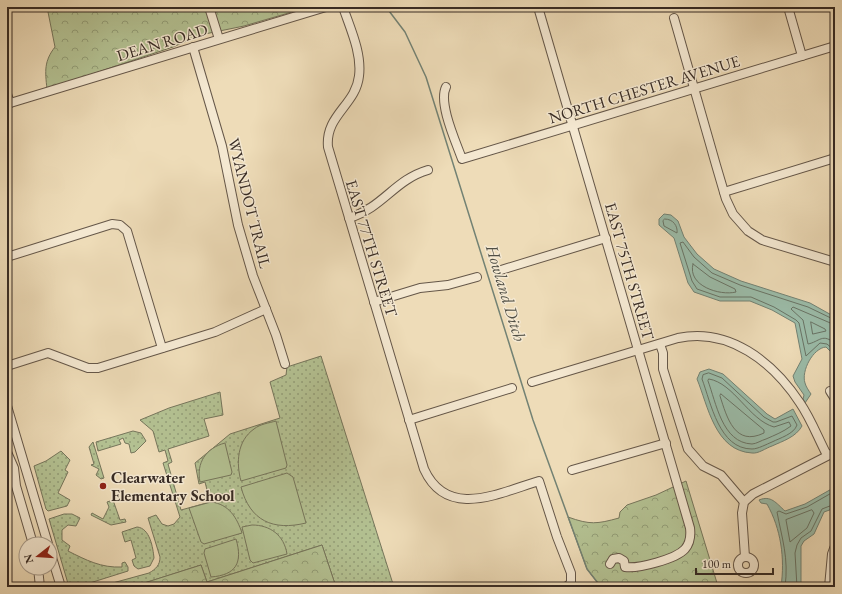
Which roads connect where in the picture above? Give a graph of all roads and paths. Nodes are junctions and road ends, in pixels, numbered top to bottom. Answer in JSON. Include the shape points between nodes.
{"nodes":[{"id":1,"x":209,"y":7,"type":"edge"},
{"id":2,"x":326,"y":7,"type":"edge"},
{"id":3,"x":343,"y":7,"type":"edge"},
{"id":4,"x":538,"y":7,"type":"edge"},
{"id":5,"x":788,"y":7,"type":"edge"},
{"id":6,"x":674,"y":18,"type":"dead end"},
{"id":7,"x":219,"y":39,"type":"junction"},
{"id":8,"x":835,"y":46,"type":"edge"},
{"id":9,"x":193,"y":47,"type":"junction"},
{"id":10,"x":802,"y":56,"type":"junction"},
{"id":11,"x":446,"y":87,"type":"dead end"},
{"id":12,"x":694,"y":89,"type":"junction"},
{"id":13,"x":7,"y":94,"type":"edge"},
{"id":14,"x":8,"y":104,"type":"edge"},
{"id":15,"x":573,"y":125,"type":"junction"},
{"id":16,"x":835,"y":158,"type":"edge"},
{"id":17,"x":428,"y":170,"type":"dead end"},
{"id":18,"x":724,"y":192,"type":"junction"},
{"id":19,"x":349,"y":218,"type":"junction"},
{"id":20,"x":606,"y":238,"type":"junction"},
{"id":21,"x":7,"y":257,"type":"edge"},
{"id":22,"x":835,"y":262,"type":"edge"},
{"id":23,"x":501,"y":270,"type":"dead end"},
{"id":24,"x":477,"y":277,"type":"dead end"},
{"id":25,"x":374,"y":302,"type":"junction"},
{"id":26,"x":266,"y":309,"type":"junction"},
{"id":27,"x":660,"y":344,"type":"junction"},
{"id":28,"x":162,"y":348,"type":"junction"},
{"id":29,"x":638,"y":351,"type":"junction"},
{"id":30,"x":284,"y":364,"type":"dead end"},
{"id":31,"x":7,"y":366,"type":"edge"},
{"id":32,"x":532,"y":382,"type":"dead end"},
{"id":33,"x":512,"y":388,"type":"dead end"},
{"id":34,"x":830,"y":391,"type":"dead end"},
{"id":35,"x":835,"y":399,"type":"edge"},
{"id":36,"x":7,"y":406,"type":"edge"},
{"id":37,"x":409,"y":420,"type":"junction"},
{"id":38,"x":10,"y":427,"type":"edge"},
{"id":39,"x":666,"y":443,"type":"junction"},
{"id":40,"x":7,"y":452,"type":"edge"},
{"id":41,"x":835,"y":452,"type":"edge"},
{"id":42,"x":827,"y":455,"type":"junction"},
{"id":43,"x":572,"y":470,"type":"dead end"},
{"id":44,"x":744,"y":502,"type":"junction"},
{"id":45,"x":31,"y":536,"type":"edge"},
{"id":46,"x":45,"y":536,"type":"edge"},
{"id":47,"x":835,"y":546,"type":"edge"},
{"id":48,"x":745,"y":557,"type":"dead end"},
{"id":49,"x":610,"y":564,"type":"dead end"},
{"id":50,"x":39,"y":576,"type":"edge"},
{"id":51,"x":58,"y":576,"type":"edge"},
{"id":52,"x":40,"y":587,"type":"edge"},
{"id":53,"x":61,"y":587,"type":"edge"},
{"id":54,"x":566,"y":587,"type":"edge"},
{"id":55,"x":830,"y":587,"type":"edge"}],
"edges":[{"from":1,"to":7,"type":"street"},
{"from":2,"to":7,"type":"street","name":"DEAN ROAD"},
{"from":3,"to":19,"type":"street","name":"EAST 77TH STREET","via":[[359,56],[359,76],[354,92],[331,125],[327,139]]},
{"from":4,"to":15,"type":"street","name":"EAST 75TH STREET"},
{"from":5,"to":10,"type":"street"},
{"from":6,"to":12,"type":"street"},
{"from":7,"to":9,"type":"street","name":"DEAN ROAD"},
{"from":8,"to":10,"type":"street","name":"NORTH CHESTER AVENUE"},
{"from":9,"to":14,"type":"street","name":"DEAN ROAD"},
{"from":9,"to":26,"type":"street","name":"WYANDOT TRAIL","via":[[222,146],[235,212],[253,276]]},
{"from":10,"to":12,"type":"street","name":"NORTH CHESTER AVENUE"},
{"from":11,"to":15,"type":"street","name":"NORTH CHESTER AVENUE","via":[[443,95],[462,159]]},
{"from":12,"to":15,"type":"street","name":"NORTH CHESTER AVENUE"},
{"from":12,"to":18,"type":"street"},
{"from":13,"to":14,"type":"street"},
{"from":15,"to":20,"type":"street","name":"EAST 75TH STREET"},
{"from":16,"to":18,"type":"street"},
{"from":17,"to":19,"type":"street","via":[[403,181],[372,208]]},
{"from":18,"to":22,"type":"street","via":[[736,218],[758,238]]},
{"from":19,"to":25,"type":"street","name":"EAST 77TH STREET"},
{"from":20,"to":23,"type":"street"},
{"from":20,"to":29,"type":"street","name":"EAST 75TH STREET"},
{"from":21,"to":28,"type":"street","via":[[112,224],[121,226],[127,231]]},
{"from":24,"to":25,"type":"street","via":[[448,286],[420,288]]},
{"from":25,"to":37,"type":"street","name":"EAST 77TH STREET"},
{"from":26,"to":28,"type":"street","via":[[218,331]]},
{"from":26,"to":30,"type":"street","name":"WYANDOT TRAIL"},
{"from":27,"to":29,"type":"street"},
{"from":27,"to":42,"type":"street","via":[[682,337],[706,336],[728,340],[747,350],[761,360],[792,392]]},
{"from":27,"to":44,"type":"street","via":[[663,369],[688,449],[697,461],[720,476]]},
{"from":28,"to":31,"type":"street","via":[[96,368],[88,368],[48,353]]},
{"from":29,"to":32,"type":"street"},
{"from":29,"to":39,"type":"street","name":"EAST 75TH STREET"},
{"from":33,"to":37,"type":"street"},
{"from":34,"to":35,"type":"street"},
{"from":36,"to":38,"type":"street"},
{"from":37,"to":54,"type":"street","name":"EAST 77TH STREET","via":[[427,476],[434,486],[445,494],[458,499],[473,500],[539,481],[571,573],[571,583]]},
{"from":38,"to":46,"type":"street"},
{"from":39,"to":43,"type":"street"},
{"from":39,"to":49,"type":"street","name":"EAST 75TH STREET","via":[[690,528],[689,543],[680,553],[641,566],[625,567],[624,561],[619,558],[613,559]]},
{"from":40,"to":45,"type":"street","via":[[14,468],[16,486]]},
{"from":41,"to":42,"type":"street"},
{"from":42,"to":44,"type":"street","via":[[753,494]]},
{"from":44,"to":48,"type":"street","via":[[742,513]]},
{"from":47,"to":55,"type":"street","via":[[832,554]]},
{"from":50,"to":52,"type":"street"},
{"from":51,"to":53,"type":"street"}]}
